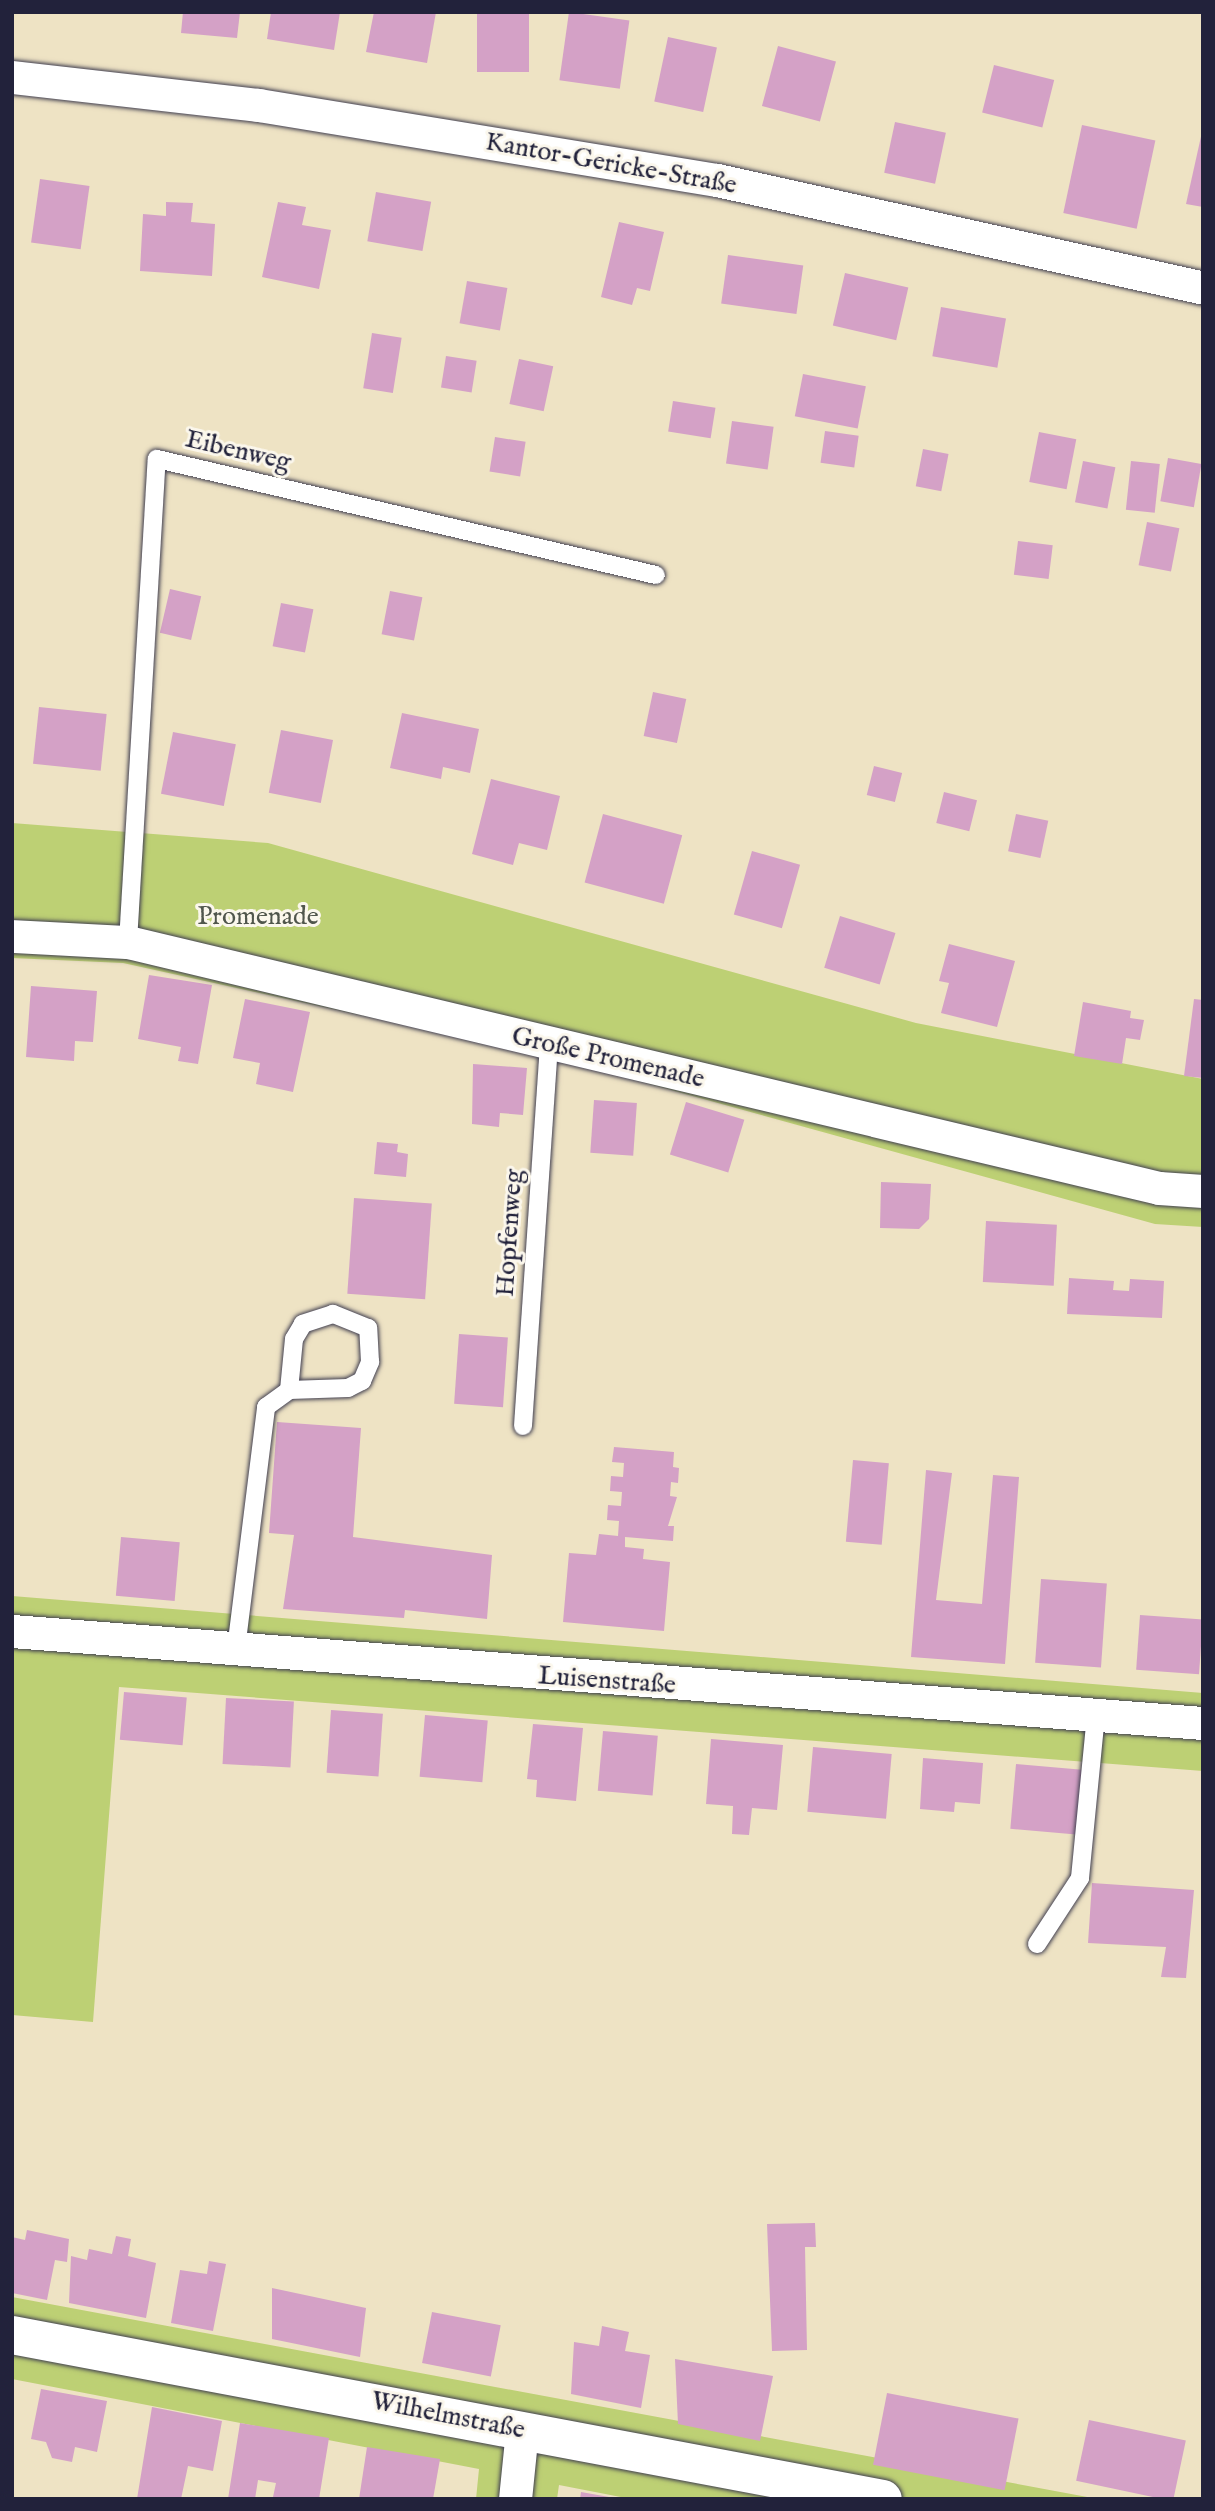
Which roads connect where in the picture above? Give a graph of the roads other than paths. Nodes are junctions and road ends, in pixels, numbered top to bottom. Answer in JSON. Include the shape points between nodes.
{"nodes":[{"id":1,"x":12,"y":77,"type":"edge"},
{"id":2,"x":1203,"y":288,"type":"edge"},
{"id":3,"x":656,"y":575,"type":"dead end"},
{"id":4,"x":12,"y":936,"type":"edge"},
{"id":5,"x":128,"y":942,"type":"junction"},
{"id":6,"x":549,"y":1044,"type":"junction"},
{"id":7,"x":1203,"y":1191,"type":"edge"},
{"id":8,"x":289,"y":1391,"type":"junction"},
{"id":9,"x":523,"y":1426,"type":"dead end"},
{"id":10,"x":12,"y":1631,"type":"edge"},
{"id":11,"x":236,"y":1649,"type":"junction"},
{"id":12,"x":1096,"y":1715,"type":"junction"},
{"id":13,"x":1203,"y":1723,"type":"edge"},
{"id":14,"x":1037,"y":1944,"type":"dead end"},
{"id":15,"x":12,"y":2335,"type":"edge"},
{"id":16,"x":522,"y":2430,"type":"junction"},
{"id":17,"x":515,"y":2499,"type":"edge"},
{"id":18,"x":883,"y":2499,"type":"edge"}],
"edges":[{"from":1,"to":2,"type":"street","name":"Kantor-Gericke-Straße","via":[[258,106],[717,180]]},
{"from":3,"to":5,"type":"lane","name":"Eibenweg","via":[[157,459]]},
{"from":4,"to":5,"type":"street","name":"Große Promenade"},
{"from":5,"to":6,"type":"street","name":"Große Promenade"},
{"from":6,"to":7,"type":"street","name":"Große Promenade","via":[[1159,1188]]},
{"from":6,"to":9,"type":"lane","name":"Hopfenweg"},
{"from":8,"to":8,"type":"lane","via":[[348,1388],[362,1381],[370,1362],[368,1328],[332,1314],[303,1324],[294,1339]]},
{"from":8,"to":11,"type":"lane","via":[[266,1407]]},
{"from":10,"to":11,"type":"street","name":"Luisenstraße"},
{"from":11,"to":12,"type":"street","name":"Luisenstraße"},
{"from":12,"to":13,"type":"street","name":"Luisenstraße"},
{"from":12,"to":14,"type":"lane","via":[[1080,1878]]},
{"from":15,"to":16,"type":"street","name":"Wilhelmstraße"},
{"from":16,"to":17,"type":"street"},
{"from":16,"to":18,"type":"street","name":"Wilhelmstraße"}]}
